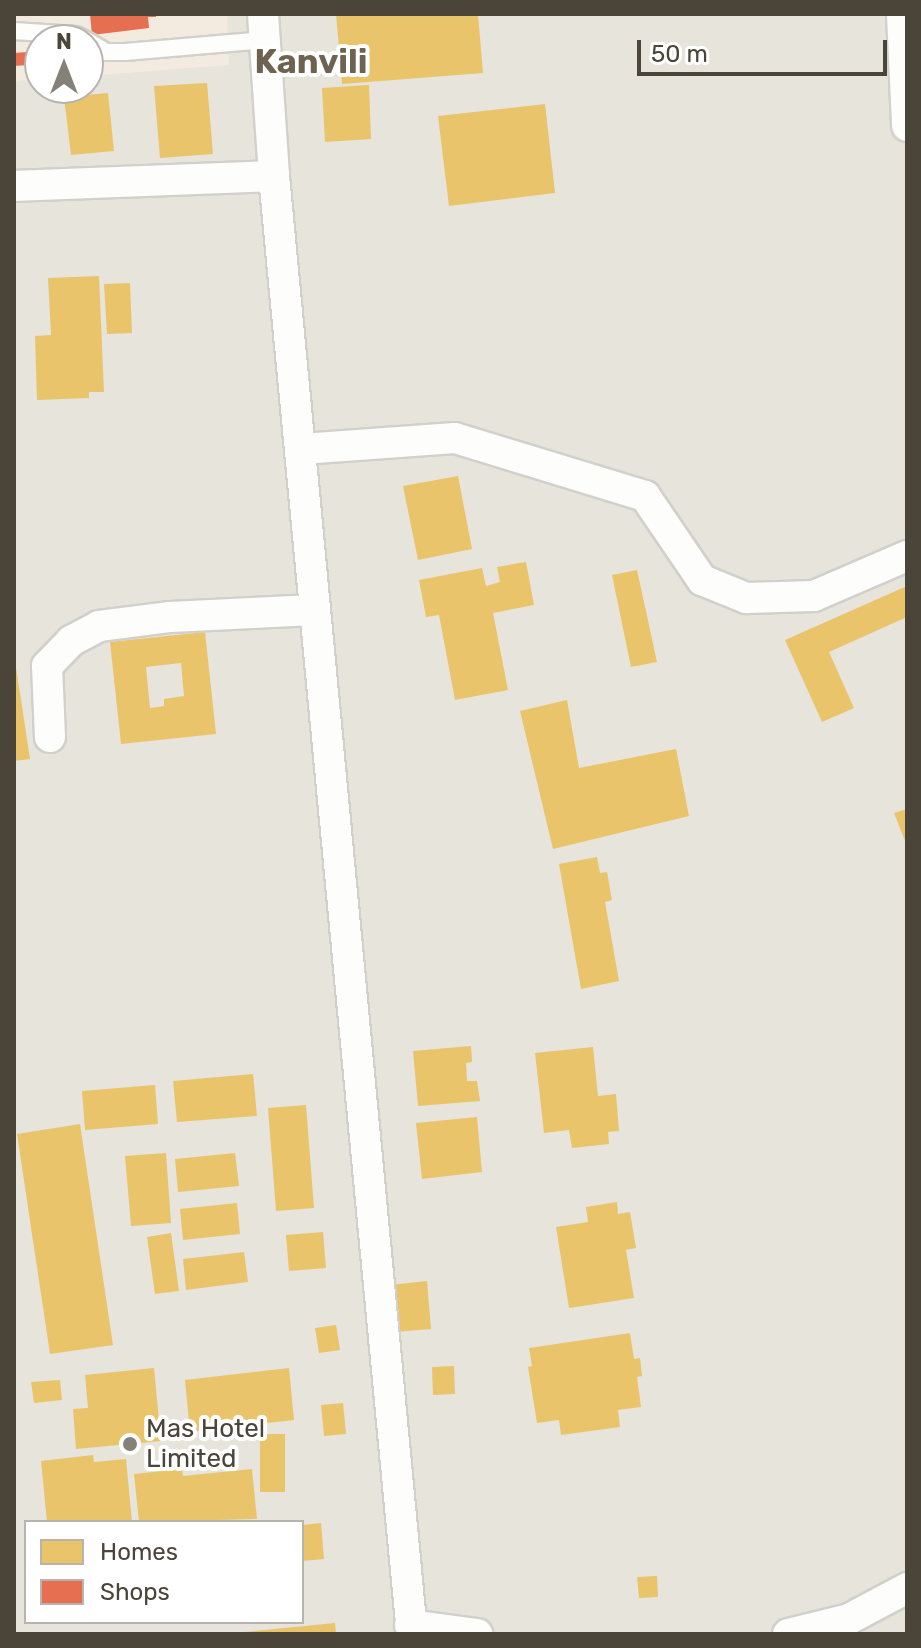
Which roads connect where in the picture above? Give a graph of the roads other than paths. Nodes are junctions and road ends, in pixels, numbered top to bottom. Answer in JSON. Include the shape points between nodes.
{"nodes":[{"id":1,"x":902,"y":14,"type":"edge"},
{"id":2,"x":264,"y":27,"type":"edge"},
{"id":3,"x":104,"y":51,"type":"edge"},
{"id":4,"x":907,"y":126,"type":"edge"},
{"id":5,"x":274,"y":176,"type":"junction"},
{"id":6,"x":14,"y":186,"type":"edge"},
{"id":7,"x":302,"y":449,"type":"junction"},
{"id":8,"x":907,"y":556,"type":"edge"},
{"id":9,"x":314,"y":610,"type":"junction"},
{"id":10,"x":50,"y":737,"type":"dead end"},
{"id":11,"x":907,"y":1588,"type":"edge"},
{"id":12,"x":411,"y":1630,"type":"edge"},
{"id":13,"x":477,"y":1634,"type":"edge"},
{"id":14,"x":788,"y":1634,"type":"edge"}],
"edges":[{"from":1,"to":4,"type":"street"},
{"from":2,"to":3,"type":"lane","via":[[125,52]]},
{"from":2,"to":5,"type":"street"},
{"from":5,"to":6,"type":"street"},
{"from":5,"to":7,"type":"street"},
{"from":7,"to":8,"type":"street","via":[[455,438],[645,496],[702,580],[746,598],[814,596]]},
{"from":7,"to":9,"type":"street"},
{"from":9,"to":10,"type":"street","via":[[99,626],[71,641],[47,666]]},
{"from":9,"to":12,"type":"street"},
{"from":11,"to":14,"type":"street","via":[[849,1619]]},
{"from":12,"to":13,"type":"street"}]}
